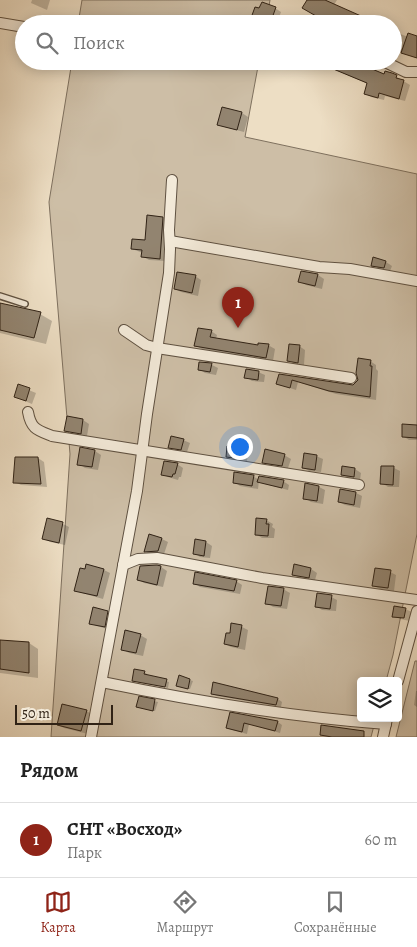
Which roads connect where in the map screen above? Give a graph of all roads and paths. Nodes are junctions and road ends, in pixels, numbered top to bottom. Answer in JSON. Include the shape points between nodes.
{"nodes":[{"id":1,"x":0,"y":23,"type":"edge"},
{"id":2,"x":15,"y":26,"type":"edge"},
{"id":3,"x":402,"y":70,"type":"edge"},
{"id":4,"x":417,"y":72,"type":"edge"},
{"id":5,"x":172,"y":180,"type":"dead end"},
{"id":6,"x":170,"y":242,"type":"junction"},
{"id":7,"x":417,"y":281,"type":"edge"},
{"id":8,"x":0,"y":296,"type":"edge"},
{"id":9,"x":26,"y":304,"type":"dead end"},
{"id":10,"x":124,"y":330,"type":"dead end"},
{"id":11,"x":157,"y":348,"type":"junction"},
{"id":12,"x":350,"y":378,"type":"dead end"},
{"id":13,"x":28,"y":412,"type":"dead end"},
{"id":14,"x":142,"y":450,"type":"junction"},
{"id":15,"x":359,"y":485,"type":"dead end"},
{"id":16,"x":124,"y":565,"type":"junction"},
{"id":17,"x":417,"y":600,"type":"edge"},
{"id":18,"x":417,"y":612,"type":"edge"},
{"id":19,"x":399,"y":677,"type":"edge"},
{"id":20,"x":102,"y":682,"type":"junction"},
{"id":21,"x":357,"y":721,"type":"edge"},
{"id":22,"x":387,"y":722,"type":"edge"},
{"id":23,"x":91,"y":737,"type":"edge"},
{"id":24,"x":383,"y":737,"type":"edge"}],
"edges":[{"from":1,"to":2,"type":"street"},
{"from":3,"to":4,"type":"street"},
{"from":5,"to":6,"type":"street"},
{"from":6,"to":7,"type":"street"},
{"from":6,"to":11,"type":"street","via":[[169,273]]},
{"from":8,"to":9,"type":"lane"},
{"from":10,"to":11,"type":"street","via":[[146,345]]},
{"from":11,"to":12,"type":"street"},
{"from":11,"to":14,"type":"street"},
{"from":13,"to":14,"type":"street","via":[[30,424],[52,436]]},
{"from":14,"to":15,"type":"street"},
{"from":14,"to":16,"type":"street"},
{"from":16,"to":17,"type":"street","via":[[138,559],[157,558],[262,578]]},
{"from":16,"to":20,"type":"street"},
{"from":18,"to":19,"type":"street"},
{"from":20,"to":21,"type":"street","via":[[221,703]]},
{"from":20,"to":23,"type":"street"},
{"from":22,"to":24,"type":"street"}]}
